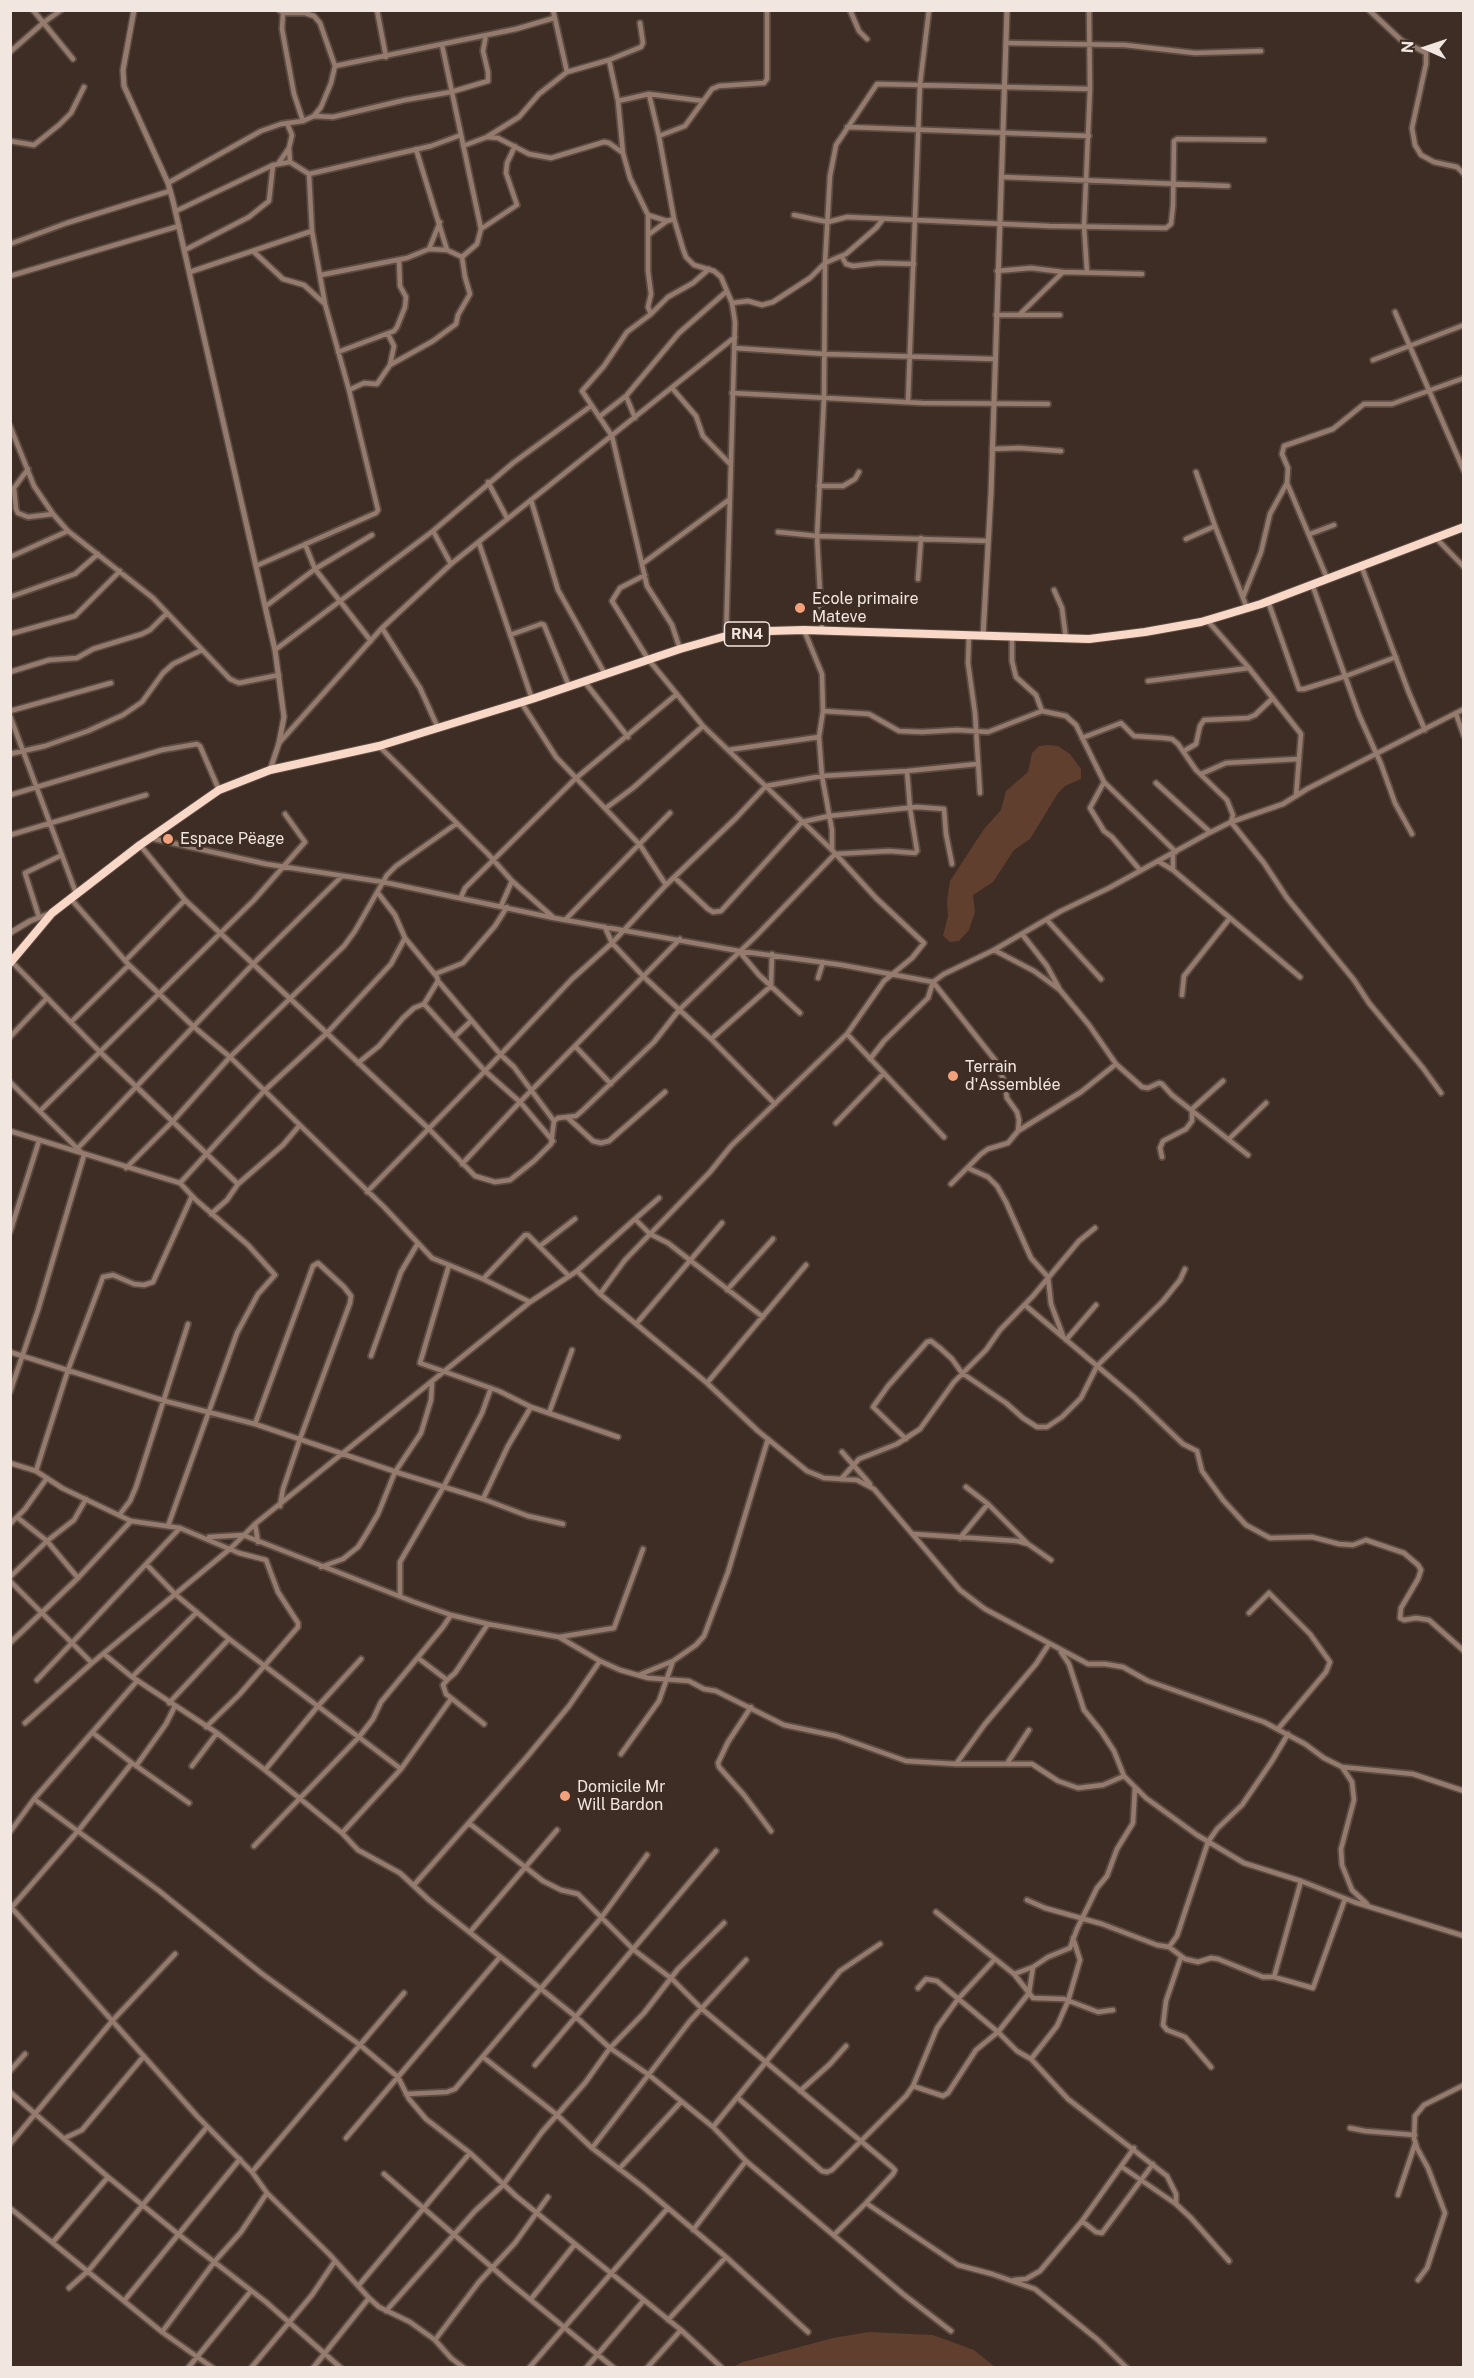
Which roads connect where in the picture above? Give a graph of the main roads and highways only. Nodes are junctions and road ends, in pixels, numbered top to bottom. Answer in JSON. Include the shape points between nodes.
{"nodes":[{"id":1,"x":1464,"y":526,"type":"edge"},
{"id":2,"x":11,"y":963,"type":"edge"}],
"edges":[{"from":1,"to":2,"type":"highway","number":"RN4","via":[[1268,601],[1207,620],[1089,639],[804,630],[726,636],[379,746],[270,770],[219,790],[140,845],[52,913]]}]}
